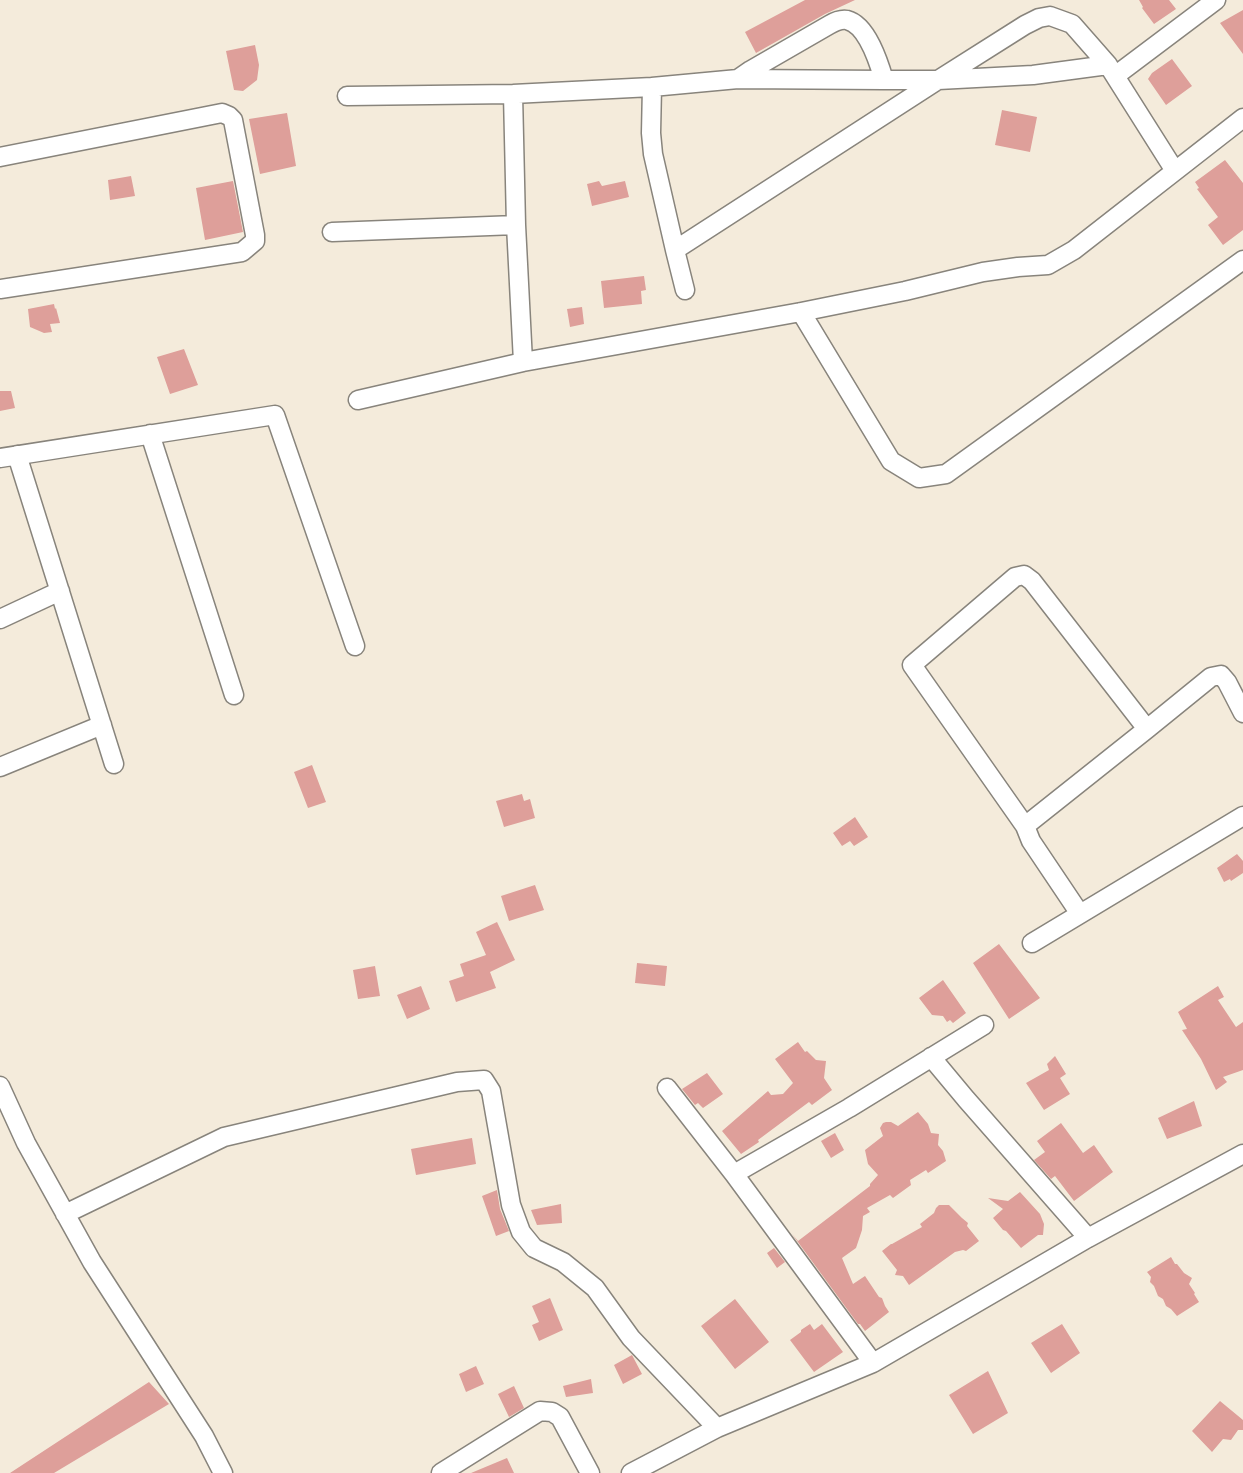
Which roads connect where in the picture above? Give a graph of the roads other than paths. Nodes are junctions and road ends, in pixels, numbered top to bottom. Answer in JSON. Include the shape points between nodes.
{"nodes":[{"id":1,"x":1216,"y":0,"type":"edge"},
{"id":2,"x":1112,"y":70,"type":"junction"},
{"id":3,"x":738,"y":79,"type":"junction"},
{"id":4,"x":885,"y":80,"type":"junction"},
{"id":5,"x":938,"y":80,"type":"junction"},
{"id":6,"x":652,"y":87,"type":"junction"},
{"id":7,"x":513,"y":94,"type":"junction"},
{"id":8,"x":347,"y":96,"type":"dead end"},
{"id":9,"x":1241,"y":123,"type":"edge"},
{"id":10,"x":0,"y":157,"type":"edge"},
{"id":11,"x":1175,"y":171,"type":"junction"},
{"id":12,"x":516,"y":225,"type":"junction"},
{"id":13,"x":332,"y":232,"type":"dead end"},
{"id":14,"x":675,"y":250,"type":"junction"},
{"id":15,"x":1243,"y":260,"type":"edge"},
{"id":16,"x":2,"y":285,"type":"edge"},
{"id":17,"x":685,"y":290,"type":"dead end"},
{"id":18,"x":801,"y":312,"type":"junction"},
{"id":19,"x":523,"y":362,"type":"junction"},
{"id":20,"x":358,"y":400,"type":"dead end"},
{"id":21,"x":150,"y":435,"type":"junction"},
{"id":22,"x":9,"y":457,"type":"edge"},
{"id":23,"x":60,"y":591,"type":"junction"},
{"id":24,"x":0,"y":619,"type":"edge"},
{"id":25,"x":355,"y":646,"type":"dead end"},
{"id":26,"x":234,"y":695,"type":"dead end"},
{"id":27,"x":1243,"y":713,"type":"edge"},
{"id":28,"x":102,"y":725,"type":"junction"},
{"id":29,"x":1147,"y":729,"type":"junction"},
{"id":30,"x":114,"y":764,"type":"dead end"},
{"id":31,"x":0,"y":767,"type":"edge"},
{"id":32,"x":1243,"y":816,"type":"edge"},
{"id":33,"x":1025,"y":826,"type":"junction"},
{"id":34,"x":1080,"y":914,"type":"junction"},
{"id":35,"x":1032,"y":944,"type":"dead end"},
{"id":36,"x":984,"y":1025,"type":"dead end"},
{"id":37,"x":931,"y":1057,"type":"junction"},
{"id":38,"x":0,"y":1086,"type":"edge"},
{"id":39,"x":667,"y":1088,"type":"dead end"},
{"id":40,"x":1243,"y":1154,"type":"edge"},
{"id":41,"x":734,"y":1174,"type":"junction"},
{"id":42,"x":65,"y":1214,"type":"junction"},
{"id":43,"x":1088,"y":1238,"type":"junction"},
{"id":44,"x":873,"y":1363,"type":"junction"},
{"id":45,"x":717,"y":1428,"type":"junction"},
{"id":46,"x":223,"y":1473,"type":"edge"},
{"id":47,"x":441,"y":1473,"type":"edge"},
{"id":48,"x":590,"y":1473,"type":"edge"},
{"id":49,"x":632,"y":1473,"type":"edge"}],
"edges":[{"from":1,"to":2,"type":"street"},
{"from":2,"to":5,"type":"street"},
{"from":2,"to":5,"type":"street","via":[[1072,24],[1050,16],[1025,25]]},
{"from":2,"to":11,"type":"street"},
{"from":3,"to":4,"type":"street"},
{"from":3,"to":4,"type":"street","via":[[829,25],[848,20],[864,33]]},
{"from":3,"to":6,"type":"street"},
{"from":4,"to":5,"type":"street"},
{"from":5,"to":14,"type":"street"},
{"from":6,"to":7,"type":"street"},
{"from":6,"to":14,"type":"street","via":[[652,154]]},
{"from":7,"to":8,"type":"street"},
{"from":7,"to":12,"type":"street"},
{"from":9,"to":11,"type":"street"},
{"from":10,"to":16,"type":"street","via":[[222,113],[233,120],[255,235],[255,241],[242,252]]},
{"from":11,"to":18,"type":"street","via":[[1074,250],[1048,265],[983,272]]},
{"from":12,"to":13,"type":"street"},
{"from":12,"to":19,"type":"street"},
{"from":14,"to":17,"type":"street"},
{"from":15,"to":18,"type":"street","via":[[946,474],[919,478],[891,461]]},
{"from":18,"to":19,"type":"street"},
{"from":19,"to":20,"type":"street"},
{"from":21,"to":22,"type":"street"},
{"from":21,"to":25,"type":"street","via":[[275,415]]},
{"from":21,"to":26,"type":"street"},
{"from":22,"to":23,"type":"street"},
{"from":23,"to":24,"type":"street"},
{"from":23,"to":28,"type":"street"},
{"from":27,"to":29,"type":"street","via":[[1221,675],[1211,677]]},
{"from":28,"to":30,"type":"street"},
{"from":28,"to":31,"type":"street"},
{"from":29,"to":33,"type":"street"},
{"from":29,"to":33,"type":"street","via":[[1032,581],[1024,575],[1015,577],[912,665]]},
{"from":32,"to":34,"type":"street"},
{"from":33,"to":34,"type":"street"},
{"from":34,"to":35,"type":"street"},
{"from":36,"to":37,"type":"street"},
{"from":37,"to":41,"type":"street"},
{"from":37,"to":43,"type":"street"},
{"from":38,"to":42,"type":"street"},
{"from":39,"to":41,"type":"street"},
{"from":40,"to":43,"type":"street"},
{"from":41,"to":44,"type":"street"},
{"from":42,"to":45,"type":"street","via":[[224,1137],[457,1082],[484,1080],[491,1091],[512,1205],[521,1232],[534,1248],[563,1262],[595,1288],[631,1338]]},
{"from":42,"to":46,"type":"street","via":[[204,1436]]},
{"from":43,"to":44,"type":"street"},
{"from":44,"to":45,"type":"street"},
{"from":45,"to":49,"type":"street"},
{"from":47,"to":48,"type":"street","via":[[540,1411],[560,1417]]}]}
